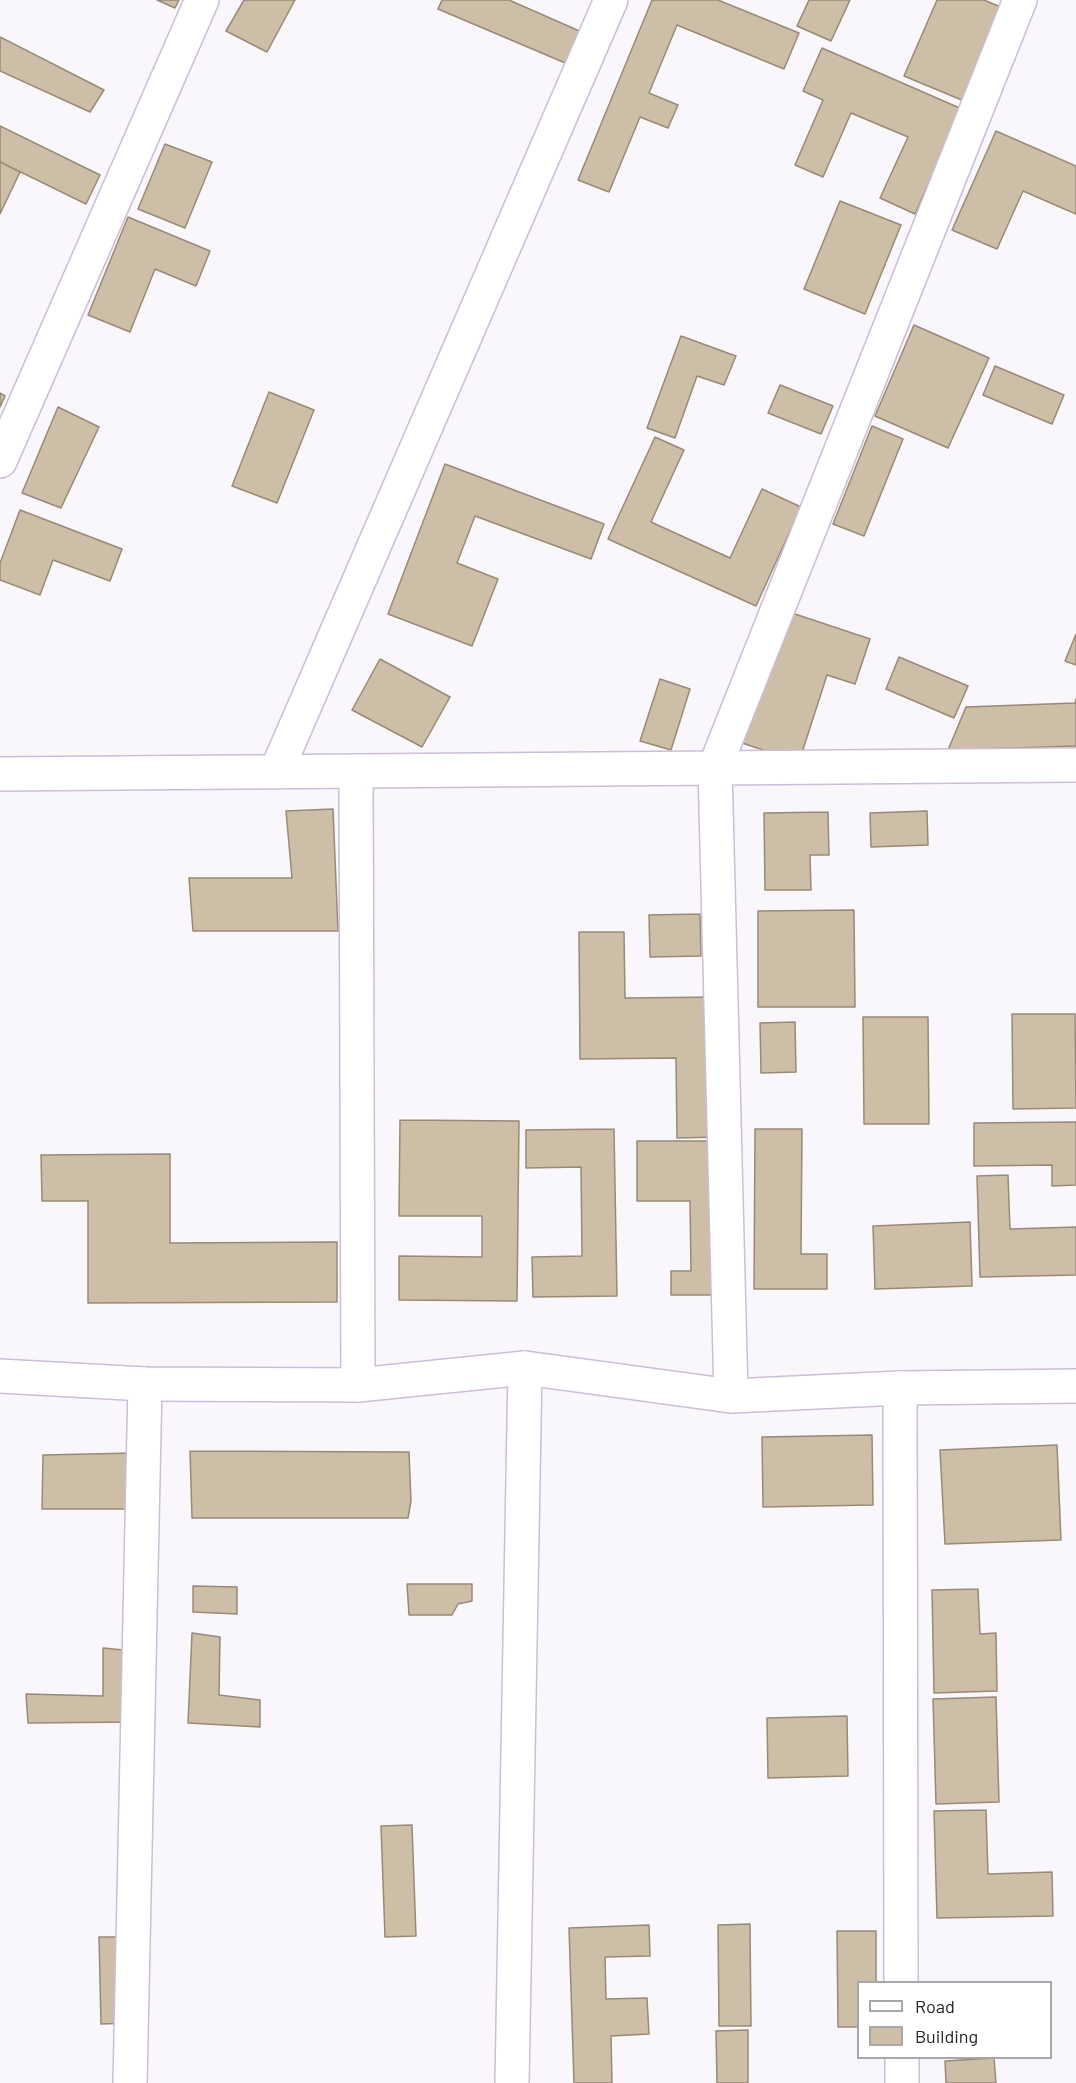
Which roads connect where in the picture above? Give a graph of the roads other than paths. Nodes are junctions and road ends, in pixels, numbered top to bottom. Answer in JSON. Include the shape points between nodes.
{"nodes":[{"id":1,"x":202,"y":0,"type":"edge"},
{"id":2,"x":611,"y":0,"type":"edge"},
{"id":3,"x":1020,"y":0,"type":"edge"},
{"id":4,"x":0,"y":461,"type":"edge"},
{"id":5,"x":1076,"y":765,"type":"edge"},
{"id":6,"x":716,"y":767,"type":"junction"},
{"id":7,"x":356,"y":771,"type":"junction"},
{"id":8,"x":276,"y":772,"type":"junction"},
{"id":9,"x":0,"y":774,"type":"edge"},
{"id":10,"x":525,"y":1368,"type":"junction"},
{"id":11,"x":0,"y":1376,"type":"edge"},
{"id":12,"x":145,"y":1384,"type":"junction"},
{"id":13,"x":358,"y":1385,"type":"junction"},
{"id":14,"x":1076,"y":1386,"type":"edge"},
{"id":15,"x":900,"y":1388,"type":"junction"},
{"id":16,"x":731,"y":1396,"type":"junction"},
{"id":17,"x":901,"y":1981,"type":"edge"},
{"id":18,"x":902,"y":2059,"type":"edge"},
{"id":19,"x":130,"y":2083,"type":"edge"},
{"id":20,"x":512,"y":2083,"type":"edge"},
{"id":21,"x":902,"y":2083,"type":"edge"}],
"edges":[{"from":1,"to":4,"type":"street"},
{"from":2,"to":8,"type":"street"},
{"from":3,"to":6,"type":"street"},
{"from":5,"to":6,"type":"street"},
{"from":6,"to":7,"type":"street"},
{"from":6,"to":16,"type":"street"},
{"from":7,"to":8,"type":"street"},
{"from":7,"to":13,"type":"street"},
{"from":8,"to":9,"type":"street"},
{"from":10,"to":13,"type":"street"},
{"from":10,"to":16,"type":"street"},
{"from":10,"to":20,"type":"street"},
{"from":11,"to":12,"type":"street"},
{"from":12,"to":13,"type":"street"},
{"from":12,"to":19,"type":"street"},
{"from":14,"to":15,"type":"street"},
{"from":15,"to":16,"type":"street"},
{"from":15,"to":17,"type":"street"},
{"from":18,"to":21,"type":"street"}]}
